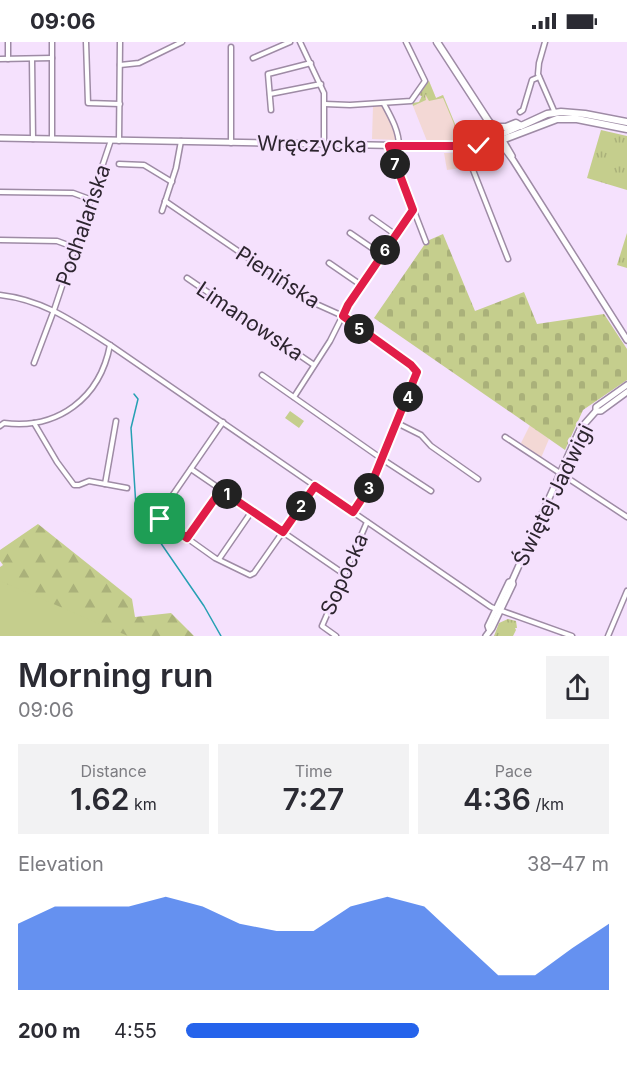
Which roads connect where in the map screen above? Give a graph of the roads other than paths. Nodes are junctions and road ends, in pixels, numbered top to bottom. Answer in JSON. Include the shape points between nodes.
{"nodes":[{"id":1,"x":8,"y":42,"type":"edge"},
{"id":2,"x":52,"y":42,"type":"edge"},
{"id":3,"x":86,"y":42,"type":"edge"},
{"id":4,"x":120,"y":42,"type":"edge"},
{"id":5,"x":181,"y":42,"type":"edge"},
{"id":6,"x":290,"y":42,"type":"edge"},
{"id":7,"x":300,"y":42,"type":"edge"},
{"id":8,"x":406,"y":42,"type":"edge"},
{"id":9,"x":437,"y":42,"type":"edge"},
{"id":10,"x":545,"y":42,"type":"edge"},
{"id":11,"x":231,"y":47,"type":"dead end"},
{"id":12,"x":52,"y":58,"type":"junction"},
{"id":13,"x":253,"y":58,"type":"dead end"},
{"id":14,"x":0,"y":59,"type":"edge"},
{"id":15,"x":8,"y":59,"type":"junction"},
{"id":16,"x":32,"y":59,"type":"junction"},
{"id":17,"x":311,"y":63,"type":"junction"},
{"id":18,"x":120,"y":65,"type":"junction"},
{"id":19,"x":539,"y":77,"type":"junction"},
{"id":20,"x":321,"y":84,"type":"junction"},
{"id":21,"x":270,"y":94,"type":"junction"},
{"id":22,"x":120,"y":104,"type":"junction"},
{"id":23,"x":325,"y":104,"type":"junction"},
{"id":24,"x":384,"y":104,"type":"junction"},
{"id":25,"x":271,"y":110,"type":"dead end"},
{"id":26,"x":520,"y":112,"type":"dead end"},
{"id":27,"x":556,"y":116,"type":"junction"},
{"id":28,"x":489,"y":122,"type":"junction"},
{"id":29,"x":627,"y":122,"type":"edge"},
{"id":30,"x":521,"y":126,"type":"junction"},
{"id":31,"x":495,"y":127,"type":"junction"},
{"id":32,"x":627,"y":129,"type":"edge"},
{"id":33,"x":0,"y":138,"type":"edge"},
{"id":34,"x":33,"y":139,"type":"junction"},
{"id":35,"x":52,"y":139,"type":"junction"},
{"id":36,"x":111,"y":140,"type":"junction"},
{"id":37,"x":500,"y":140,"type":"junction"},
{"id":38,"x":119,"y":141,"type":"junction"},
{"id":39,"x":181,"y":141,"type":"junction"},
{"id":40,"x":231,"y":143,"type":"junction"},
{"id":41,"x":324,"y":144,"type":"junction"},
{"id":42,"x":389,"y":146,"type":"junction"},
{"id":43,"x":399,"y":146,"type":"junction"},
{"id":44,"x":465,"y":147,"type":"junction"},
{"id":45,"x":119,"y":165,"type":"dead end"},
{"id":46,"x":172,"y":182,"type":"junction"},
{"id":47,"x":0,"y":192,"type":"edge"},
{"id":48,"x":92,"y":200,"type":"junction"},
{"id":49,"x":165,"y":201,"type":"junction"},
{"id":50,"x":413,"y":210,"type":"junction"},
{"id":51,"x":162,"y":211,"type":"dead end"},
{"id":52,"x":372,"y":218,"type":"dead end"},
{"id":53,"x":350,"y":233,"type":"dead end"},
{"id":54,"x":396,"y":235,"type":"junction"},
{"id":55,"x":0,"y":240,"type":"edge"},
{"id":56,"x":426,"y":242,"type":"dead end"},
{"id":57,"x":75,"y":248,"type":"junction"},
{"id":58,"x":382,"y":255,"type":"junction"},
{"id":59,"x":508,"y":259,"type":"dead end"},
{"id":60,"x":328,"y":263,"type":"dead end"},
{"id":61,"x":187,"y":278,"type":"dead end"},
{"id":62,"x":361,"y":285,"type":"junction"},
{"id":63,"x":0,"y":295,"type":"edge"},
{"id":64,"x":54,"y":310,"type":"junction"},
{"id":65,"x":343,"y":316,"type":"junction"},
{"id":66,"x":627,"y":340,"type":"edge"},
{"id":67,"x":110,"y":345,"type":"junction"},
{"id":68,"x":34,"y":363,"type":"dead end"},
{"id":69,"x":314,"y":365,"type":"junction"},
{"id":70,"x":262,"y":375,"type":"dead end"},
{"id":71,"x":627,"y":385,"type":"edge"},
{"id":72,"x":627,"y":392,"type":"edge"},
{"id":73,"x":294,"y":398,"type":"junction"},
{"id":74,"x":596,"y":411,"type":"junction"},
{"id":75,"x":116,"y":421,"type":"dead end"},
{"id":76,"x":223,"y":422,"type":"junction"},
{"id":77,"x":34,"y":423,"type":"junction"},
{"id":78,"x":397,"y":423,"type":"junction"},
{"id":79,"x":0,"y":426,"type":"edge"},
{"id":80,"x":505,"y":437,"type":"dead end"},
{"id":81,"x":382,"y":459,"type":"junction"},
{"id":82,"x":191,"y":469,"type":"junction"},
{"id":83,"x":561,"y":472,"type":"junction"},
{"id":84,"x":478,"y":479,"type":"dead end"},
{"id":85,"x":105,"y":484,"type":"junction"},
{"id":86,"x":315,"y":486,"type":"junction"},
{"id":87,"x":127,"y":488,"type":"dead end"},
{"id":88,"x":221,"y":490,"type":"junction"},
{"id":89,"x":431,"y":491,"type":"dead end"},
{"id":90,"x":252,"y":511,"type":"junction"},
{"id":91,"x":353,"y":512,"type":"junction"},
{"id":92,"x":627,"y":517,"type":"edge"},
{"id":93,"x":367,"y":522,"type":"junction"},
{"id":94,"x":283,"y":532,"type":"junction"},
{"id":95,"x":187,"y":538,"type":"junction"},
{"id":96,"x":219,"y":559,"type":"junction"},
{"id":97,"x":344,"y":574,"type":"junction"},
{"id":98,"x":627,"y":591,"type":"edge"},
{"id":99,"x":499,"y":610,"type":"junction"},
{"id":100,"x":336,"y":636,"type":"edge"},
{"id":101,"x":486,"y":636,"type":"edge"},
{"id":102,"x":572,"y":636,"type":"edge"},
{"id":103,"x":608,"y":636,"type":"edge"}],
"edges":[{"from":1,"to":15,"type":"street"},
{"from":2,"to":12,"type":"street"},
{"from":3,"to":22,"type":"street","via":[[88,103]]},
{"from":4,"to":18,"type":"street"},
{"from":5,"to":18,"type":"street","via":[[139,63]]},
{"from":6,"to":13,"type":"street"},
{"from":7,"to":17,"type":"street"},
{"from":8,"to":24,"type":"street","via":[[425,81],[411,101]]},
{"from":9,"to":28,"type":"main road"},
{"from":10,"to":19,"type":"street","via":[[537,69]]},
{"from":11,"to":40,"type":"street","name":"Wręczycka"},
{"from":12,"to":16,"type":"street"},
{"from":12,"to":35,"type":"street"},
{"from":14,"to":15,"type":"street"},
{"from":15,"to":16,"type":"street"},
{"from":16,"to":34,"type":"street"},
{"from":17,"to":20,"type":"street"},
{"from":17,"to":21,"type":"street","via":[[268,74]]},
{"from":18,"to":22,"type":"street"},
{"from":19,"to":26,"type":"street","via":[[532,80]]},
{"from":19,"to":27,"type":"street"},
{"from":20,"to":21,"type":"street"},
{"from":20,"to":23,"type":"street"},
{"from":21,"to":25,"type":"street"},
{"from":22,"to":38,"type":"street"},
{"from":23,"to":24,"type":"street"},
{"from":23,"to":41,"type":"street"},
{"from":24,"to":43,"type":"street"},
{"from":27,"to":29,"type":"main road","via":[[578,113]]},
{"from":27,"to":30,"type":"main road"},
{"from":27,"to":32,"type":"main road"},
{"from":27,"to":37,"type":"main road"},
{"from":28,"to":31,"type":"main road"},
{"from":28,"to":37,"type":"main road"},
{"from":30,"to":31,"type":"main road","via":[[516,123]]},
{"from":30,"to":37,"type":"main road","name":"Wręczycka"},
{"from":31,"to":37,"type":"main road"},
{"from":33,"to":34,"type":"main road","name":"Wręczycka"},
{"from":34,"to":35,"type":"main road","name":"Wręczycka"},
{"from":35,"to":36,"type":"main road","name":"Wręczycka"},
{"from":36,"to":38,"type":"main road","name":"Wręczycka"},
{"from":36,"to":48,"type":"street","name":"Podhalańska"},
{"from":37,"to":44,"type":"main road","name":"Wręczycka"},
{"from":37,"to":66,"type":"main road"},
{"from":38,"to":39,"type":"main road","name":"Wręczycka"},
{"from":39,"to":40,"type":"main road","name":"Wręczycka"},
{"from":39,"to":46,"type":"street"},
{"from":40,"to":41,"type":"main road","name":"Wręczycka"},
{"from":41,"to":42,"type":"main road","name":"Wręczycka"},
{"from":42,"to":43,"type":"main road","name":"Wręczycka"},
{"from":42,"to":50,"type":"street"},
{"from":43,"to":44,"type":"main road","name":"Wręczycka"},
{"from":44,"to":59,"type":"street"},
{"from":45,"to":46,"type":"street","via":[[144,165]]},
{"from":46,"to":49,"type":"street"},
{"from":47,"to":48,"type":"street","via":[[73,193]]},
{"from":48,"to":57,"type":"street","name":"Podhalańska"},
{"from":49,"to":51,"type":"street"},
{"from":49,"to":65,"type":"street","name":"Pienińska","via":[[314,303]]},
{"from":50,"to":54,"type":"street"},
{"from":50,"to":56,"type":"street"},
{"from":52,"to":54,"type":"street"},
{"from":53,"to":58,"type":"street"},
{"from":54,"to":58,"type":"street"},
{"from":55,"to":57,"type":"street","via":[[57,241]]},
{"from":57,"to":64,"type":"street","name":"Podhalańska"},
{"from":58,"to":62,"type":"street"},
{"from":60,"to":62,"type":"street"},
{"from":61,"to":69,"type":"street","name":"Limanowska"},
{"from":62,"to":65,"type":"street"},
{"from":63,"to":64,"type":"street"},
{"from":64,"to":67,"type":"street"},
{"from":64,"to":68,"type":"street","name":"Podhalańska"},
{"from":65,"to":69,"type":"street"},
{"from":65,"to":78,"type":"street","name":"Pienińska","via":[[416,369]]},
{"from":67,"to":76,"type":"street"},
{"from":67,"to":77,"type":"street","via":[[98,379],[85,398],[64,412]]},
{"from":69,"to":73,"type":"street"},
{"from":70,"to":73,"type":"street"},
{"from":71,"to":74,"type":"main road","name":"Świętej Jadwigi","via":[[596,407]]},
{"from":72,"to":74,"type":"main road","name":"Świętej Jadwigi"},
{"from":73,"to":81,"type":"street"},
{"from":74,"to":83,"type":"main road","name":"Świętej Jadwigi","via":[[580,429]]},
{"from":75,"to":85,"type":"street"},
{"from":76,"to":82,"type":"street"},
{"from":76,"to":86,"type":"street"},
{"from":77,"to":79,"type":"street"},
{"from":77,"to":85,"type":"street","via":[[74,485],[88,481]]},
{"from":78,"to":81,"type":"street"},
{"from":78,"to":84,"type":"street","via":[[421,435]]},
{"from":80,"to":83,"type":"street"},
{"from":81,"to":89,"type":"street"},
{"from":81,"to":91,"type":"street"},
{"from":82,"to":88,"type":"street"},
{"from":82,"to":95,"type":"street","via":[[159,515]]},
{"from":83,"to":92,"type":"street"},
{"from":83,"to":99,"type":"main road","name":"Świętej Jadwigi"},
{"from":85,"to":87,"type":"street"},
{"from":86,"to":91,"type":"street"},
{"from":86,"to":94,"type":"street"},
{"from":88,"to":90,"type":"street"},
{"from":88,"to":95,"type":"street"},
{"from":90,"to":94,"type":"street"},
{"from":90,"to":96,"type":"street"},
{"from":91,"to":93,"type":"street"},
{"from":93,"to":97,"type":"street","name":"Sopocka"},
{"from":93,"to":99,"type":"street"},
{"from":94,"to":96,"type":"street","via":[[254,573]]},
{"from":94,"to":97,"type":"street"},
{"from":95,"to":96,"type":"street"},
{"from":97,"to":100,"type":"street","name":"Sopocka","via":[[322,626]]},
{"from":98,"to":103,"type":"street"},
{"from":99,"to":101,"type":"main road","name":"Świętej Jadwigi"},
{"from":99,"to":102,"type":"street"}]}
